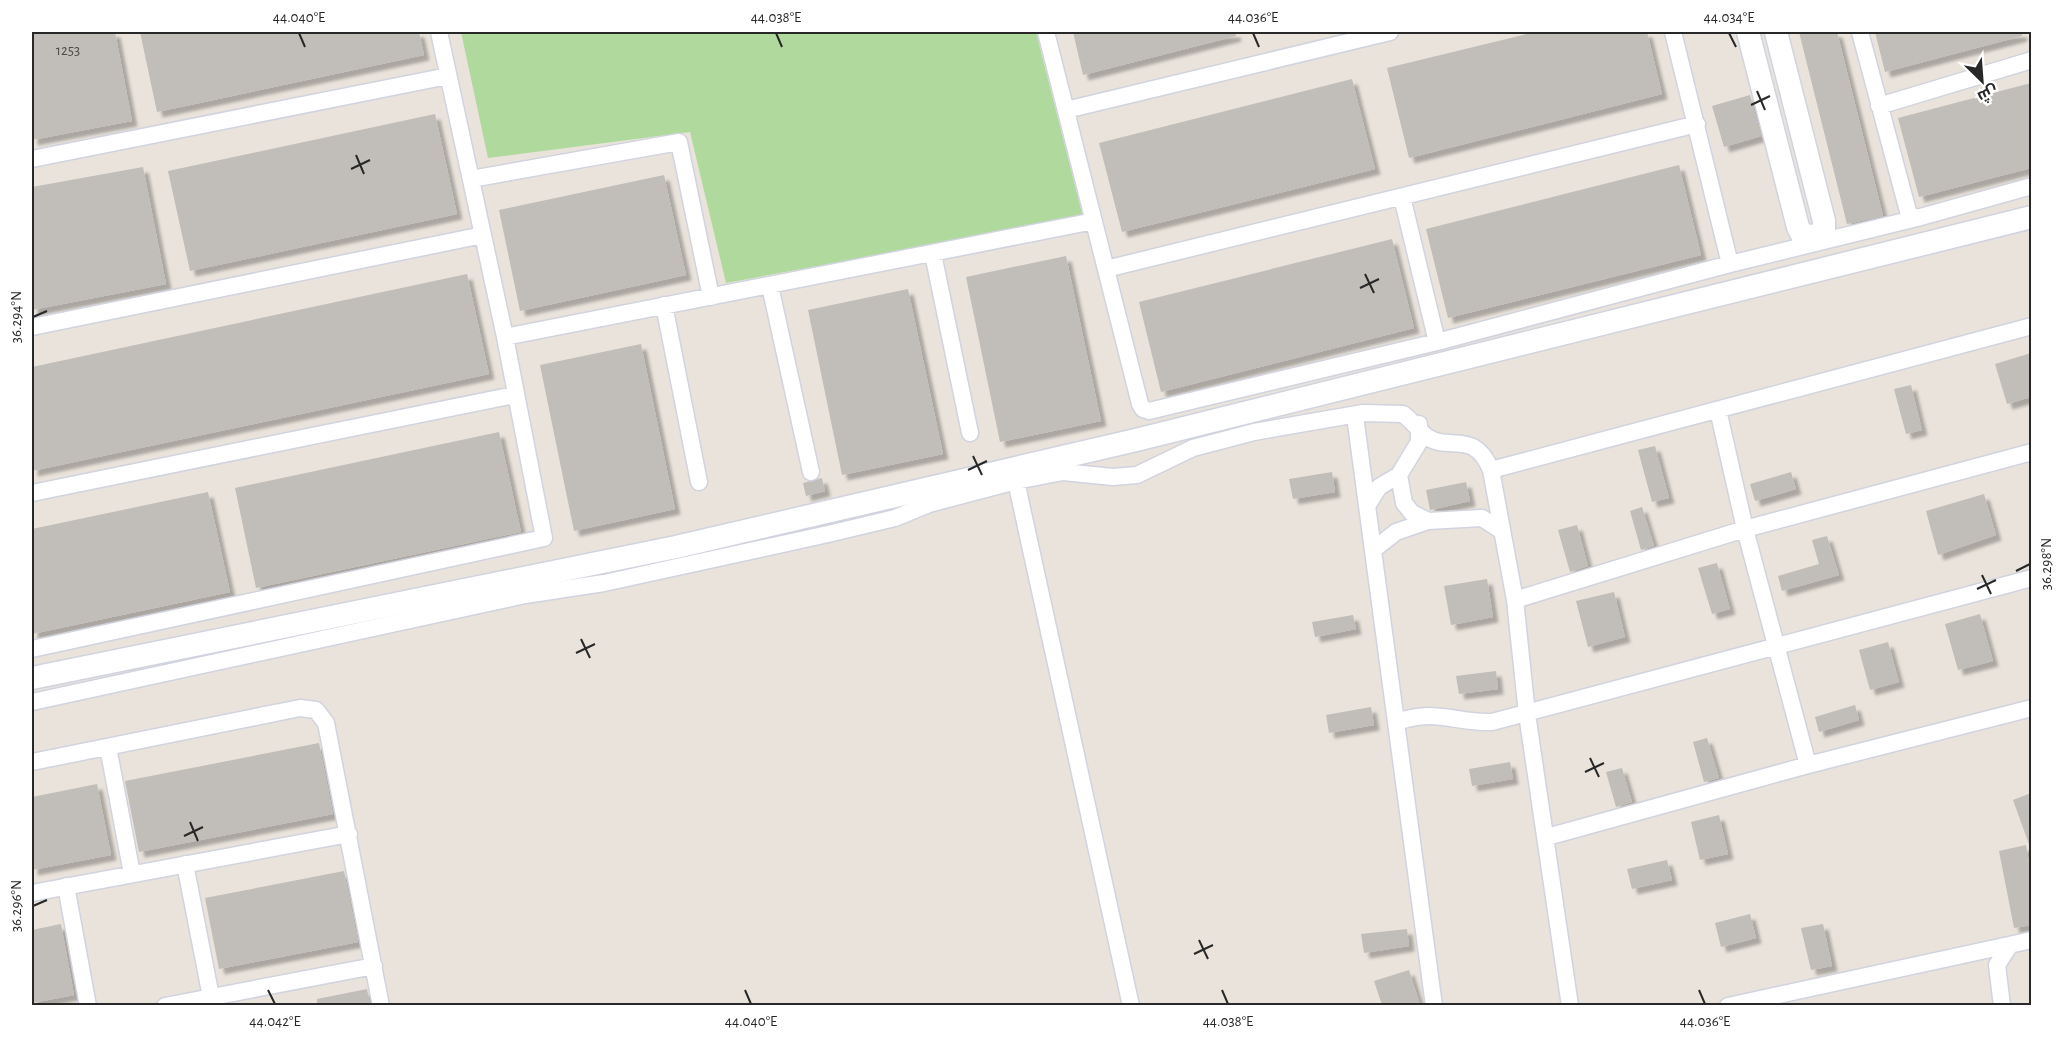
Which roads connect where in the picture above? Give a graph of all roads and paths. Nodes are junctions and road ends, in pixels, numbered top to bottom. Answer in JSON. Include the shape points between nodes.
{"nodes":[{"id":1,"x":439,"y":32,"type":"edge"},
{"id":2,"x":1046,"y":32,"type":"edge"},
{"id":3,"x":1390,"y":32,"type":"edge"},
{"id":4,"x":1673,"y":32,"type":"edge"},
{"id":5,"x":1748,"y":32,"type":"edge"},
{"id":6,"x":1776,"y":32,"type":"edge"},
{"id":7,"x":1860,"y":32,"type":"edge"},
{"id":8,"x":2031,"y":60,"type":"edge"},
{"id":9,"x":448,"y":76,"type":"junction"},
{"id":10,"x":1879,"y":106,"type":"junction"},
{"id":11,"x":1066,"y":110,"type":"junction"},
{"id":12,"x":1697,"y":124,"type":"junction"},
{"id":13,"x":32,"y":159,"type":"edge"},
{"id":14,"x":471,"y":179,"type":"junction"},
{"id":15,"x":2031,"y":186,"type":"edge"},
{"id":16,"x":1402,"y":196,"type":"junction"},
{"id":17,"x":2031,"y":217,"type":"edge"},
{"id":18,"x":1917,"y":218,"type":"junction"},
{"id":19,"x":1094,"y":221,"type":"junction"},
{"id":20,"x":483,"y":235,"type":"junction"},
{"id":21,"x":933,"y":254,"type":"junction"},
{"id":22,"x":1730,"y":264,"type":"junction"},
{"id":23,"x":1106,"y":269,"type":"junction"},
{"id":24,"x":770,"y":286,"type":"junction"},
{"id":25,"x":711,"y":297,"type":"junction"},
{"id":26,"x":664,"y":305,"type":"junction"},
{"id":27,"x":2031,"y":326,"type":"edge"},
{"id":28,"x":32,"y":327,"type":"edge"},
{"id":29,"x":505,"y":337,"type":"junction"},
{"id":30,"x":1437,"y":342,"type":"junction"},
{"id":31,"x":514,"y":395,"type":"junction"},
{"id":32,"x":1718,"y":410,"type":"junction"},
{"id":33,"x":1355,"y":416,"type":"junction"},
{"id":34,"x":1419,"y":425,"type":"junction"},
{"id":35,"x":970,"y":433,"type":"dead end"},
{"id":36,"x":2031,"y":452,"type":"edge"},
{"id":37,"x":1491,"y":470,"type":"junction"},
{"id":38,"x":811,"y":472,"type":"dead end"},
{"id":39,"x":1399,"y":475,"type":"junction"},
{"id":40,"x":1016,"y":480,"type":"junction"},
{"id":41,"x":699,"y":482,"type":"dead end"},
{"id":42,"x":32,"y":493,"type":"edge"},
{"id":43,"x":1367,"y":506,"type":"junction"},
{"id":44,"x":1428,"y":521,"type":"junction"},
{"id":45,"x":1744,"y":529,"type":"junction"},
{"id":46,"x":1502,"y":531,"type":"junction"},
{"id":47,"x":1373,"y":550,"type":"junction"},
{"id":48,"x":2031,"y":578,"type":"edge"},
{"id":49,"x":1515,"y":600,"type":"junction"},
{"id":50,"x":1776,"y":647,"type":"junction"},
{"id":51,"x":32,"y":649,"type":"edge"},
{"id":52,"x":32,"y":678,"type":"edge"},
{"id":53,"x":32,"y":702,"type":"edge"},
{"id":54,"x":2031,"y":708,"type":"edge"},
{"id":55,"x":1527,"y":714,"type":"junction"},
{"id":56,"x":1397,"y":722,"type":"junction"},
{"id":57,"x":108,"y":747,"type":"junction"},
{"id":58,"x":32,"y":762,"type":"edge"},
{"id":59,"x":1808,"y":765,"type":"junction"},
{"id":60,"x":349,"y":834,"type":"junction"},
{"id":61,"x":1546,"y":837,"type":"junction"},
{"id":62,"x":185,"y":864,"type":"junction"},
{"id":63,"x":132,"y":874,"type":"junction"},
{"id":64,"x":66,"y":886,"type":"junction"},
{"id":65,"x":32,"y":892,"type":"edge"},
{"id":66,"x":2031,"y":940,"type":"edge"},
{"id":67,"x":2010,"y":945,"type":"junction"},
{"id":68,"x":374,"y":966,"type":"junction"},
{"id":69,"x":211,"y":997,"type":"junction"},
{"id":70,"x":1752,"y":1003,"type":"edge"},
{"id":71,"x":88,"y":1005,"type":"edge"},
{"id":72,"x":165,"y":1005,"type":"edge"},
{"id":73,"x":381,"y":1005,"type":"edge"},
{"id":74,"x":1131,"y":1005,"type":"edge"},
{"id":75,"x":1434,"y":1005,"type":"edge"},
{"id":76,"x":1570,"y":1005,"type":"edge"},
{"id":77,"x":1728,"y":1005,"type":"edge"},
{"id":78,"x":2002,"y":1005,"type":"edge"}],
"edges":[{"from":1,"to":9,"type":"street"},
{"from":2,"to":11,"type":"street"},
{"from":3,"to":11,"type":"street"},
{"from":4,"to":12,"type":"street"},
{"from":5,"to":6,"type":"street","via":[[1798,227],[1802,235],[1815,236],[1824,232],[1824,221]]},
{"from":7,"to":10,"type":"street"},
{"from":8,"to":10,"type":"street"},
{"from":9,"to":13,"type":"street"},
{"from":9,"to":14,"type":"street"},
{"from":10,"to":18,"type":"street","via":[[1909,215]]},
{"from":11,"to":19,"type":"street"},
{"from":12,"to":16,"type":"street"},
{"from":12,"to":22,"type":"street"},
{"from":14,"to":20,"type":"street"},
{"from":14,"to":25,"type":"street","via":[[679,141]]},
{"from":15,"to":18,"type":"street"},
{"from":16,"to":23,"type":"street"},
{"from":16,"to":30,"type":"street"},
{"from":17,"to":52,"type":"street","via":[[1136,440],[676,547]]},
{"from":18,"to":22,"type":"street"},
{"from":19,"to":21,"type":"street"},
{"from":19,"to":23,"type":"street"},
{"from":20,"to":28,"type":"street"},
{"from":20,"to":29,"type":"street"},
{"from":21,"to":24,"type":"street"},
{"from":21,"to":35,"type":"street"},
{"from":22,"to":30,"type":"street"},
{"from":23,"to":30,"type":"street","via":[[1140,404],[1149,411]]},
{"from":24,"to":25,"type":"street"},
{"from":24,"to":38,"type":"street"},
{"from":25,"to":26,"type":"street"},
{"from":26,"to":29,"type":"street"},
{"from":26,"to":41,"type":"street"},
{"from":27,"to":32,"type":"street"},
{"from":29,"to":31,"type":"street"},
{"from":31,"to":42,"type":"street"},
{"from":31,"to":51,"type":"street","via":[[544,538]]},
{"from":32,"to":37,"type":"street"},
{"from":32,"to":45,"type":"street"},
{"from":33,"to":34,"type":"street","via":[[1403,414]]},
{"from":33,"to":40,"type":"street","via":[[1254,432],[1193,448],[1137,475],[1063,472]]},
{"from":33,"to":43,"type":"street"},
{"from":34,"to":37,"type":"street","via":[[1427,437],[1475,448],[1486,457]]},
{"from":34,"to":39,"type":"street","via":[[1419,442]]},
{"from":36,"to":45,"type":"street"},
{"from":37,"to":46,"type":"street"},
{"from":39,"to":43,"type":"street","via":[[1379,488]]},
{"from":39,"to":44,"type":"street","via":[[1404,503],[1412,513]]},
{"from":40,"to":53,"type":"street","via":[[929,504],[895,518],[796,542],[604,583],[525,595]]},
{"from":40,"to":74,"type":"street"},
{"from":43,"to":47,"type":"street"},
{"from":44,"to":46,"type":"street","via":[[1482,518]]},
{"from":44,"to":47,"type":"street","via":[[1396,532]]},
{"from":45,"to":49,"type":"street"},
{"from":45,"to":50,"type":"street"},
{"from":46,"to":49,"type":"street"},
{"from":47,"to":56,"type":"street"},
{"from":48,"to":50,"type":"street"},
{"from":49,"to":55,"type":"street"},
{"from":50,"to":55,"type":"street"},
{"from":50,"to":59,"type":"street"},
{"from":54,"to":59,"type":"street"},
{"from":55,"to":56,"type":"street","via":[[1466,723],[1423,714]]},
{"from":55,"to":61,"type":"street"},
{"from":56,"to":75,"type":"street"},
{"from":57,"to":58,"type":"street"},
{"from":57,"to":60,"type":"street","via":[[311,708],[326,723]]},
{"from":57,"to":63,"type":"street"},
{"from":59,"to":61,"type":"street"},
{"from":60,"to":62,"type":"street"},
{"from":60,"to":68,"type":"street"},
{"from":61,"to":76,"type":"street"},
{"from":62,"to":63,"type":"street"},
{"from":62,"to":69,"type":"street"},
{"from":63,"to":64,"type":"street"},
{"from":64,"to":65,"type":"street"},
{"from":64,"to":71,"type":"street"},
{"from":66,"to":67,"type":"street"},
{"from":67,"to":70,"type":"street"},
{"from":67,"to":78,"type":"street","via":[[1997,965]]},
{"from":68,"to":69,"type":"street"},
{"from":68,"to":73,"type":"street"},
{"from":69,"to":72,"type":"street"},
{"from":70,"to":77,"type":"street"}]}
